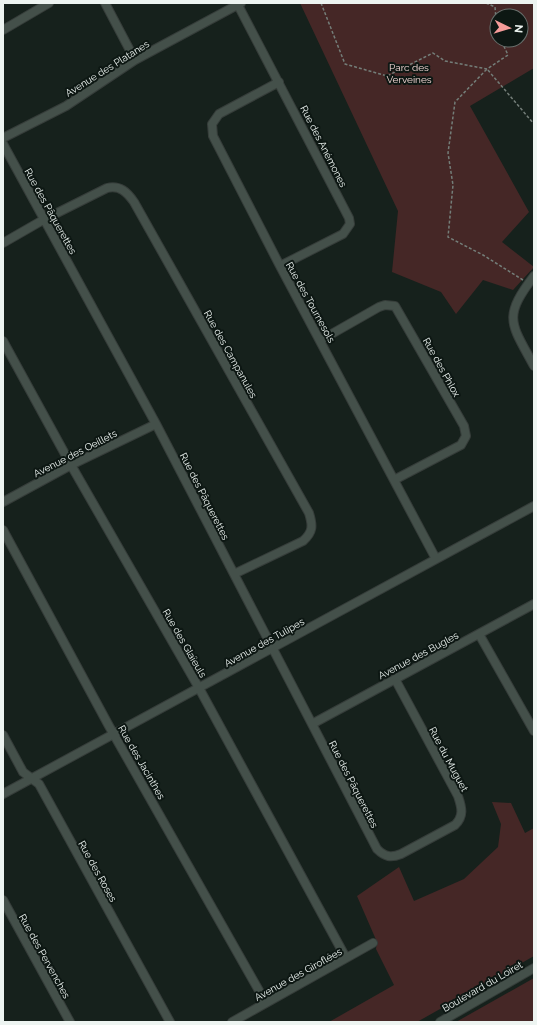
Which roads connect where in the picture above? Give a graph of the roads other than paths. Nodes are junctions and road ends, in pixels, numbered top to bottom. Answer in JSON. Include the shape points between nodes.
{"nodes":[{"id":1,"x":49,"y":3,"type":"edge"},
{"id":2,"x":105,"y":3,"type":"edge"},
{"id":3,"x":240,"y":4,"type":"edge"},
{"id":4,"x":3,"y":30,"type":"edge"},
{"id":5,"x":135,"y":60,"type":"junction"},
{"id":6,"x":279,"y":82,"type":"junction"},
{"id":7,"x":3,"y":138,"type":"edge"},
{"id":8,"x":3,"y":144,"type":"edge"},
{"id":9,"x":43,"y":220,"type":"junction"},
{"id":10,"x":3,"y":243,"type":"edge"},
{"id":11,"x":280,"y":266,"type":"junction"},
{"id":12,"x":534,"y":276,"type":"edge"},
{"id":13,"x":321,"y":340,"type":"junction"},
{"id":14,"x":3,"y":341,"type":"edge"},
{"id":15,"x":534,"y":366,"type":"edge"},
{"id":16,"x":156,"y":424,"type":"junction"},
{"id":17,"x":71,"y":465,"type":"junction"},
{"id":18,"x":394,"y":480,"type":"junction"},
{"id":19,"x":3,"y":502,"type":"edge"},
{"id":20,"x":534,"y":506,"type":"edge"},
{"id":21,"x":3,"y":530,"type":"edge"},
{"id":22,"x":436,"y":559,"type":"junction"},
{"id":23,"x":234,"y":574,"type":"junction"},
{"id":24,"x":534,"y":604,"type":"edge"},
{"id":25,"x":479,"y":634,"type":"junction"},
{"id":26,"x":273,"y":648,"type":"junction"},
{"id":27,"x":394,"y":679,"type":"junction"},
{"id":28,"x":199,"y":688,"type":"junction"},
{"id":29,"x":312,"y":724,"type":"junction"},
{"id":30,"x":534,"y":731,"type":"edge"},
{"id":31,"x":114,"y":733,"type":"junction"},
{"id":32,"x":3,"y":735,"type":"edge"},
{"id":33,"x":32,"y":778,"type":"junction"},
{"id":34,"x":3,"y":794,"type":"edge"},
{"id":35,"x":387,"y":857,"type":"joint"},
{"id":36,"x":3,"y":900,"type":"edge"},
{"id":37,"x":373,"y":943,"type":"dead end"},
{"id":38,"x":346,"y":958,"type":"junction"},
{"id":39,"x":534,"y":968,"type":"edge"},
{"id":40,"x":266,"y":1003,"type":"junction"},
{"id":41,"x":70,"y":1022,"type":"edge"},
{"id":42,"x":170,"y":1022,"type":"edge"},
{"id":43,"x":232,"y":1022,"type":"edge"},
{"id":44,"x":440,"y":1022,"type":"edge"}],
"edges":[{"from":1,"to":4,"type":"street"},
{"from":2,"to":5,"type":"street"},
{"from":3,"to":5,"type":"street","name":"Avenue des Platanes"},
{"from":3,"to":6,"type":"street","name":"Rue des Anémones"},
{"from":5,"to":7,"type":"street","name":"Avenue des Platanes","via":[[66,106]]},
{"from":6,"to":11,"type":"street","name":"Rue des Tournesols","via":[[219,114],[211,129],[212,136]]},
{"from":6,"to":11,"type":"street","name":"Rue des Anémones","via":[[350,224],[344,234]]},
{"from":8,"to":9,"type":"street","name":"Rue des Pâquerettes"},
{"from":9,"to":10,"type":"street"},
{"from":9,"to":16,"type":"street","name":"Rue des Pâquerettes"},
{"from":9,"to":23,"type":"street","name":"Rue des Campanules","via":[[107,188],[115,186],[128,193],[309,514],[312,529],[303,541]]},
{"from":11,"to":13,"type":"street","name":"Rue des Tournesols"},
{"from":12,"to":15,"type":"street","via":[[518,297],[513,319],[514,328]]},
{"from":13,"to":18,"type":"street","name":"Rue des Tournesols"},
{"from":13,"to":18,"type":"street","name":"Rue des Phlox","via":[[379,307],[394,306],[464,426],[466,436],[461,445]]},
{"from":14,"to":17,"type":"street","name":"Rue des Glaïeuls"},
{"from":16,"to":17,"type":"street","name":"Avenue des Oeillets"},
{"from":16,"to":23,"type":"street","name":"Rue des Pâquerettes"},
{"from":17,"to":19,"type":"street","name":"Avenue des Oeillets"},
{"from":17,"to":28,"type":"street","name":"Rue des Glaïeuls"},
{"from":18,"to":22,"type":"street","name":"Rue des Tournesols"},
{"from":20,"to":22,"type":"street","name":"Avenue des Tulipes"},
{"from":21,"to":31,"type":"street","name":"Rue des Jacinthes"},
{"from":22,"to":26,"type":"street","name":"Avenue des Tulipes"},
{"from":23,"to":26,"type":"street","name":"Rue des Pâquerettes"},
{"from":24,"to":25,"type":"street","name":"Avenue des Bugles"},
{"from":25,"to":27,"type":"street","name":"Avenue des Bugles"},
{"from":25,"to":30,"type":"street"},
{"from":26,"to":28,"type":"street","name":"Avenue des Tulipes"},
{"from":26,"to":29,"type":"street","name":"Rue des Pâquerettes"},
{"from":27,"to":29,"type":"street","name":"Avenue des Bugles"},
{"from":27,"to":35,"type":"street","name":"Rue du Muguet","via":[[458,796],[462,813],[461,819],[455,825],[401,854]]},
{"from":28,"to":31,"type":"street","name":"Avenue des Tulipes"},
{"from":28,"to":38,"type":"street","name":"Rue des Glaïeuls"},
{"from":29,"to":35,"type":"street","name":"Rue des Pâquerettes","via":[[377,849]]},
{"from":31,"to":33,"type":"street","name":"Avenue des Tulipes"},
{"from":31,"to":40,"type":"street","name":"Rue des Jacinthes"},
{"from":32,"to":33,"type":"street","name":"Rue des Roses","via":[[23,772]]},
{"from":33,"to":34,"type":"street","name":"Avenue des Tulipes"},
{"from":33,"to":42,"type":"street","name":"Rue des Roses","via":[[39,784]]},
{"from":36,"to":41,"type":"street","name":"Rue des Pervenches"},
{"from":37,"to":38,"type":"street","name":"Avenue des Giroflées"},
{"from":38,"to":40,"type":"street","name":"Avenue des Giroflées"},
{"from":39,"to":44,"type":"street","name":"Boulevard du Loiret"},
{"from":40,"to":43,"type":"street","name":"Avenue des Giroflées"}]}
